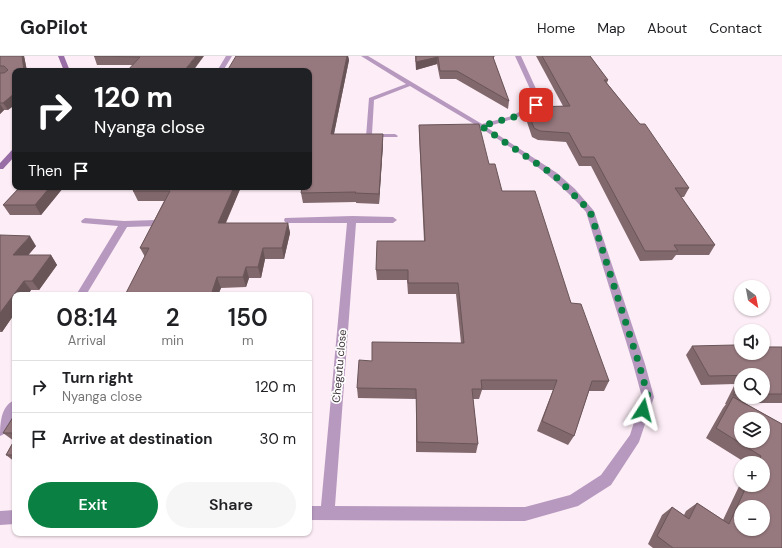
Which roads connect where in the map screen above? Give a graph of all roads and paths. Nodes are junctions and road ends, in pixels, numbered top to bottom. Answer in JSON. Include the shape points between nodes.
{"nodes":[{"id":1,"x":61,"y":56,"type":"edge"},
{"id":2,"x":229,"y":56,"type":"edge"},
{"id":3,"x":364,"y":56,"type":"edge"},
{"id":4,"x":518,"y":56,"type":"edge"},
{"id":5,"x":66,"y":68,"type":"edge"},
{"id":6,"x":222,"y":68,"type":"edge"},
{"id":7,"x":411,"y":84,"type":"junction"},
{"id":8,"x":481,"y":126,"type":"junction"},
{"id":9,"x":395,"y":136,"type":"dead end"},
{"id":10,"x":12,"y":155,"type":"edge"},
{"id":11,"x":0,"y":167,"type":"edge"},
{"id":12,"x":352,"y":219,"type":"junction"},
{"id":13,"x":288,"y":220,"type":"dead end"},
{"id":14,"x":393,"y":220,"type":"dead end"},
{"id":15,"x":85,"y":221,"type":"dead end"},
{"id":16,"x":156,"y":223,"type":"edge"},
{"id":17,"x":124,"y":224,"type":"junction"},
{"id":18,"x":83,"y":292,"type":"edge"},
{"id":19,"x":12,"y":410,"type":"edge"},
{"id":20,"x":0,"y":430,"type":"edge"},
{"id":21,"x":312,"y":513,"type":"edge"},
{"id":22,"x":327,"y":513,"type":"junction"},
{"id":23,"x":12,"y":517,"type":"edge"},
{"id":24,"x":0,"y":518,"type":"edge"}],
"edges":[{"from":1,"to":5,"type":"street"},
{"from":2,"to":6,"type":"street"},
{"from":3,"to":7,"type":"street"},
{"from":4,"to":8,"type":"street","via":[[534,92],[536,105],[514,117]]},
{"from":7,"to":8,"type":"street"},
{"from":7,"to":9,"type":"street","via":[[371,99],[364,136]]},
{"from":8,"to":22,"type":"street","via":[[554,175],[590,211],[648,396],[635,438],[606,480],[573,502],[524,514]]},
{"from":10,"to":11,"type":"street"},
{"from":12,"to":13,"type":"street"},
{"from":12,"to":14,"type":"street"},
{"from":12,"to":22,"type":"street","name":"Chegutu close"},
{"from":15,"to":17,"type":"street"},
{"from":16,"to":17,"type":"street"},
{"from":17,"to":18,"type":"street"},
{"from":19,"to":20,"type":"street"},
{"from":21,"to":22,"type":"street"},
{"from":23,"to":24,"type":"street"}]}
